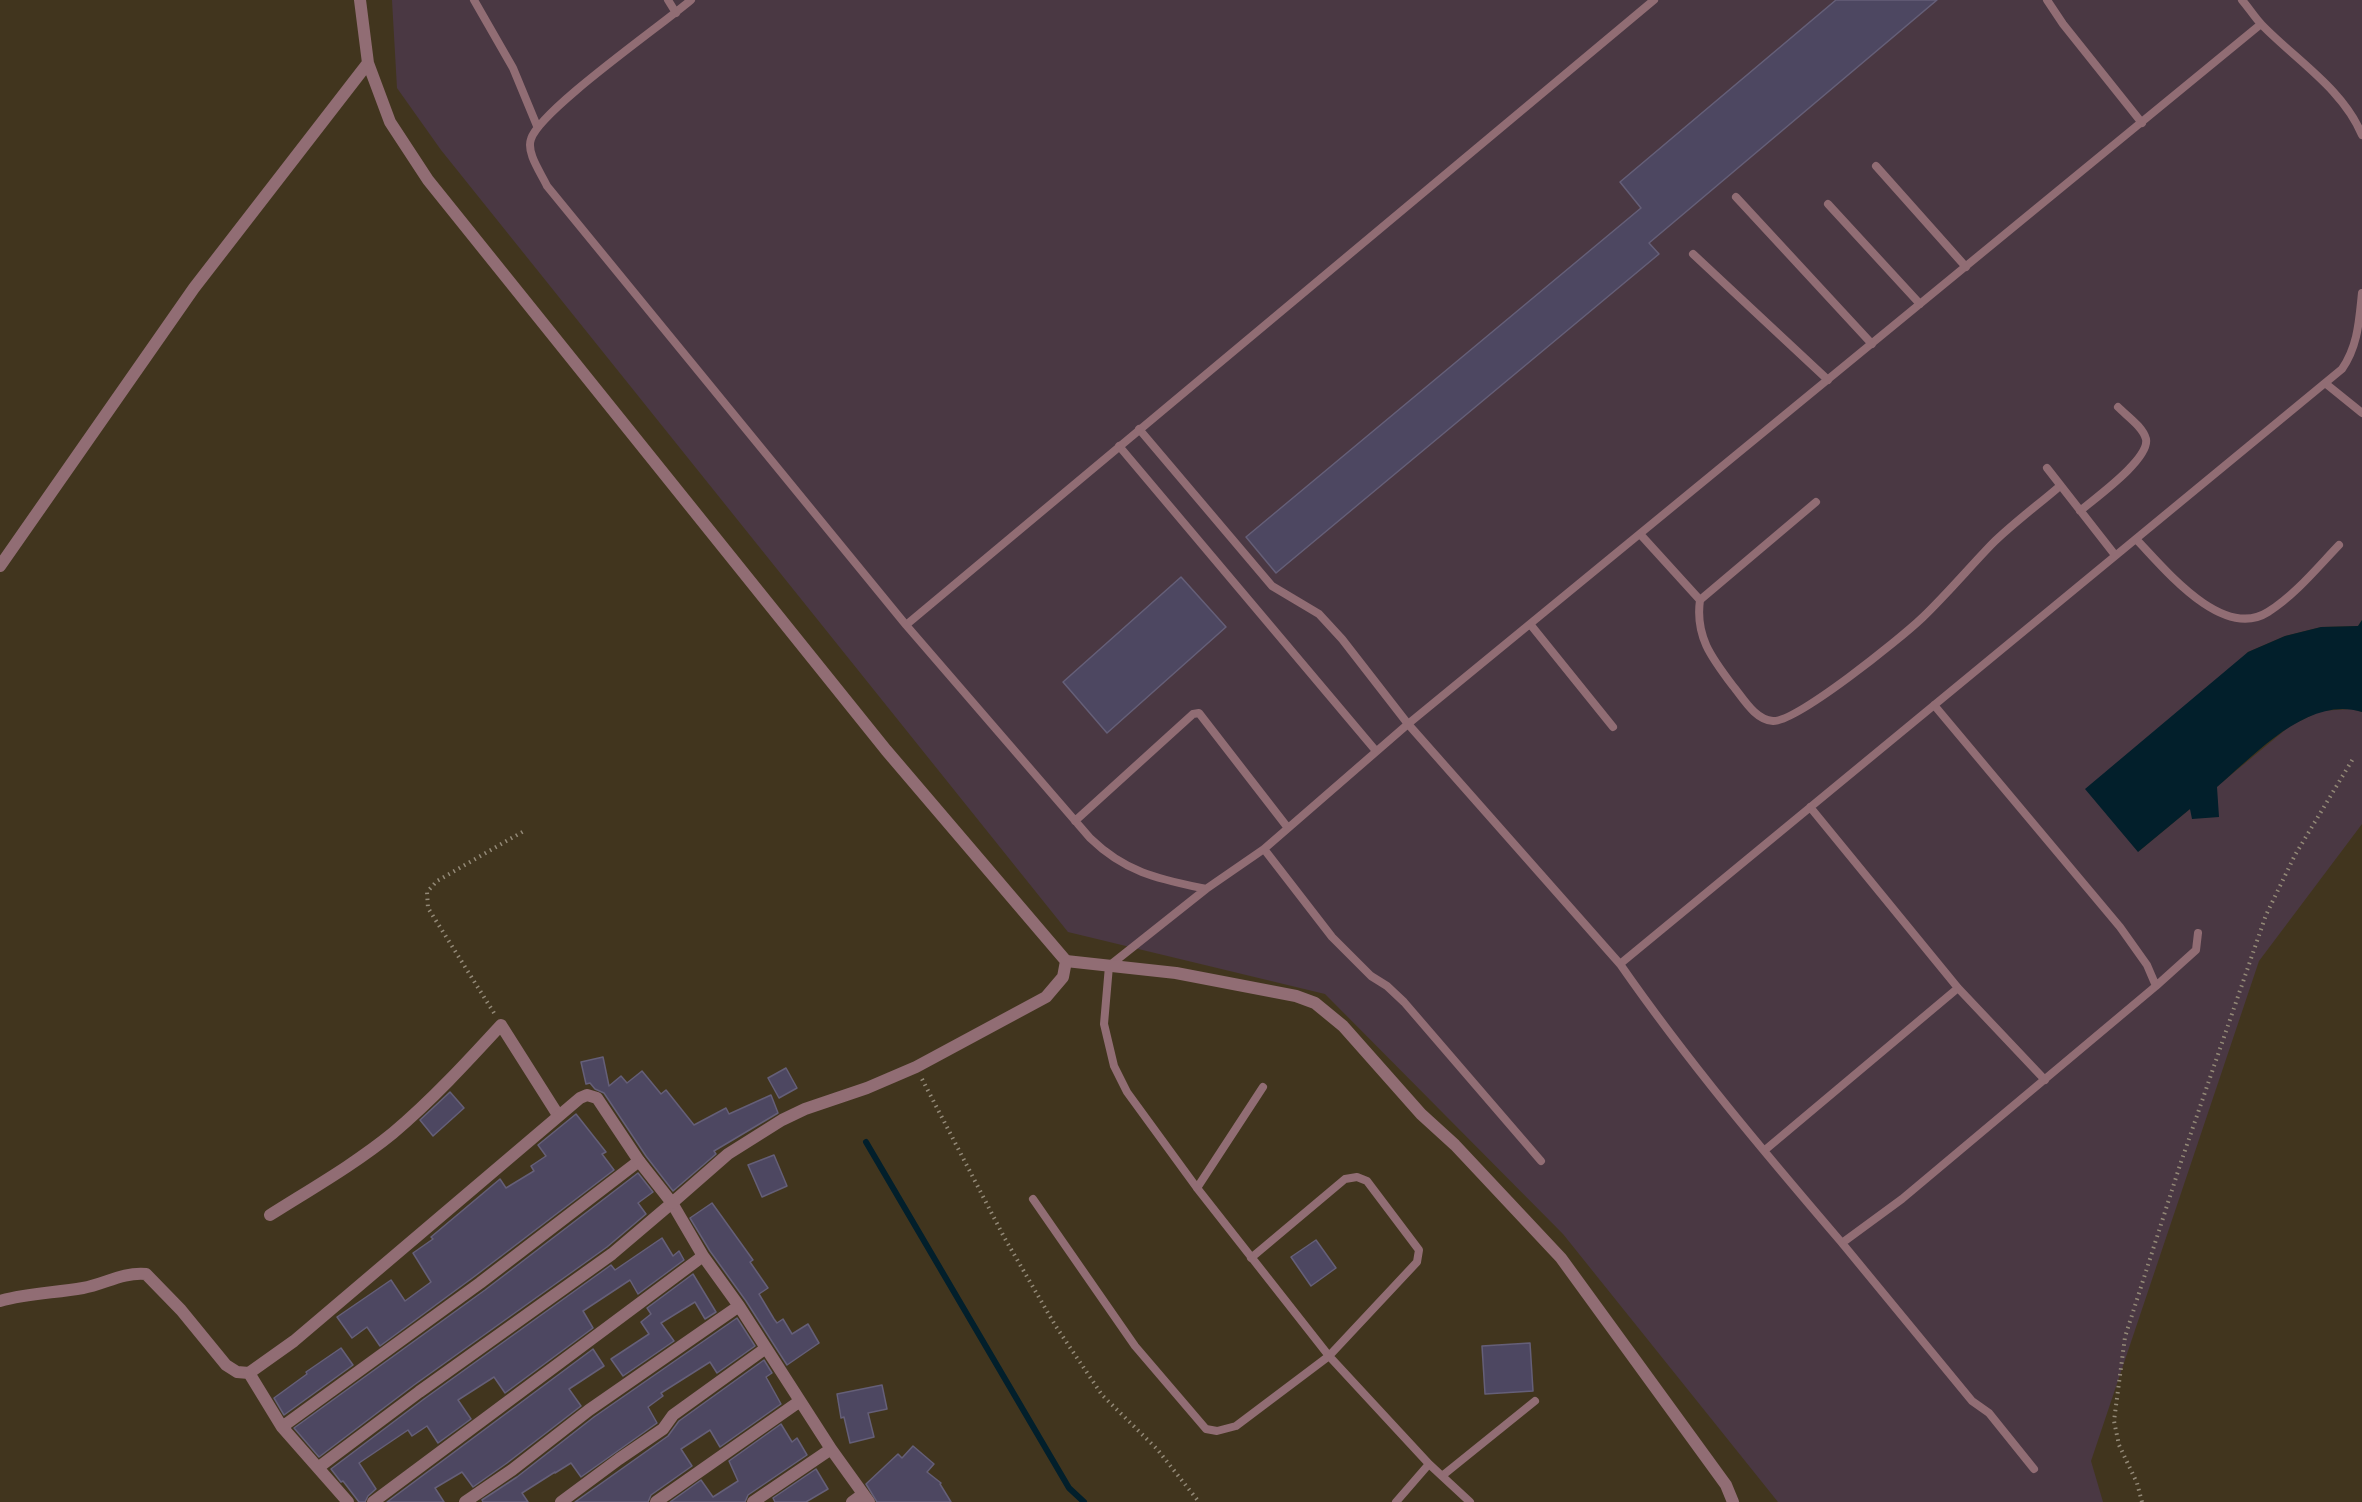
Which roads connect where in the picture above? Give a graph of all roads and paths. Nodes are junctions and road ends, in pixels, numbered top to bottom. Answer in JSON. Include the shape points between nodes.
{"nodes":[{"id":1,"x":360,"y":0,"type":"edge"},
{"id":2,"x":474,"y":0,"type":"edge"},
{"id":3,"x":668,"y":0,"type":"edge"},
{"id":4,"x":692,"y":0,"type":"edge"},
{"id":5,"x":1654,"y":0,"type":"edge"},
{"id":6,"x":2047,"y":0,"type":"edge"},
{"id":7,"x":2242,"y":0,"type":"edge"},
{"id":8,"x":676,"y":13,"type":"junction"},
{"id":9,"x":2261,"y":24,"type":"junction"},
{"id":10,"x":368,"y":63,"type":"junction"},
{"id":11,"x":2142,"y":123,"type":"junction"},
{"id":12,"x":537,"y":126,"type":"junction"},
{"id":13,"x":2362,"y":135,"type":"edge"},
{"id":14,"x":1876,"y":166,"type":"dead end"},
{"id":15,"x":1736,"y":196,"type":"dead end"},
{"id":16,"x":1828,"y":204,"type":"dead end"},
{"id":17,"x":1693,"y":254,"type":"dead end"},
{"id":18,"x":1966,"y":267,"type":"junction"},
{"id":19,"x":2362,"y":293,"type":"edge"},
{"id":20,"x":1920,"y":304,"type":"junction"},
{"id":21,"x":1872,"y":344,"type":"junction"},
{"id":22,"x":1828,"y":380,"type":"junction"},
{"id":23,"x":2325,"y":383,"type":"junction"},
{"id":24,"x":2118,"y":407,"type":"dead end"},
{"id":25,"x":2362,"y":413,"type":"edge"},
{"id":26,"x":1139,"y":429,"type":"junction"},
{"id":27,"x":1119,"y":446,"type":"junction"},
{"id":28,"x":2046,"y":468,"type":"dead end"},
{"id":29,"x":2061,"y":486,"type":"junction"},
{"id":30,"x":1816,"y":502,"type":"dead end"},
{"id":31,"x":2080,"y":511,"type":"junction"},
{"id":32,"x":1640,"y":534,"type":"junction"},
{"id":33,"x":2136,"y":539,"type":"junction"},
{"id":34,"x":2339,"y":545,"type":"dead end"},
{"id":35,"x":2115,"y":555,"type":"junction"},
{"id":36,"x":0,"y":566,"type":"edge"},
{"id":37,"x":1700,"y":600,"type":"junction"},
{"id":38,"x":1530,"y":624,"type":"junction"},
{"id":39,"x":906,"y":625,"type":"junction"},
{"id":40,"x":1934,"y":705,"type":"junction"},
{"id":41,"x":1408,"y":724,"type":"junction"},
{"id":42,"x":1613,"y":727,"type":"dead end"},
{"id":43,"x":1376,"y":751,"type":"junction"},
{"id":44,"x":2354,"y":757,"type":"dead end"},
{"id":45,"x":1810,"y":807,"type":"junction"},
{"id":46,"x":1075,"y":821,"type":"junction"},
{"id":47,"x":1288,"y":828,"type":"junction"},
{"id":48,"x":524,"y":831,"type":"dead end"},
{"id":49,"x":1264,"y":849,"type":"junction"},
{"id":50,"x":1206,"y":889,"type":"junction"},
{"id":51,"x":2198,"y":933,"type":"dead end"},
{"id":52,"x":1066,"y":961,"type":"junction"},
{"id":53,"x":1620,"y":964,"type":"junction"},
{"id":54,"x":1109,"y":966,"type":"junction"},
{"id":55,"x":2156,"y":986,"type":"junction"},
{"id":56,"x":1958,"y":988,"type":"junction"},
{"id":57,"x":501,"y":1025,"type":"junction"},
{"id":58,"x":916,"y":1067,"type":"junction"},
{"id":59,"x":2045,"y":1080,"type":"junction"},
{"id":60,"x":1263,"y":1087,"type":"dead end"},
{"id":61,"x":558,"y":1114,"type":"junction"},
{"id":62,"x":1765,"y":1150,"type":"junction"},
{"id":63,"x":639,"y":1161,"type":"junction"},
{"id":64,"x":1541,"y":1161,"type":"dead end"},
{"id":65,"x":1197,"y":1188,"type":"junction"},
{"id":66,"x":1033,"y":1199,"type":"dead end"},
{"id":67,"x":672,"y":1203,"type":"junction"},
{"id":68,"x":270,"y":1215,"type":"dead end"},
{"id":69,"x":1842,"y":1243,"type":"junction"},
{"id":70,"x":703,"y":1257,"type":"junction"},
{"id":71,"x":1251,"y":1257,"type":"junction"},
{"id":72,"x":0,"y":1301,"type":"edge"},
{"id":73,"x":739,"y":1306,"type":"junction"},
{"id":74,"x":766,"y":1348,"type":"junction"},
{"id":75,"x":1329,"y":1356,"type":"junction"},
{"id":76,"x":249,"y":1373,"type":"junction"},
{"id":77,"x":800,"y":1401,"type":"junction"},
{"id":78,"x":1535,"y":1401,"type":"dead end"},
{"id":79,"x":282,"y":1427,"type":"junction"},
{"id":80,"x":831,"y":1449,"type":"junction"},
{"id":81,"x":1429,"y":1464,"type":"junction"},
{"id":82,"x":319,"y":1467,"type":"junction"},
{"id":83,"x":2034,"y":1469,"type":"dead end"},
{"id":84,"x":1442,"y":1476,"type":"junction"},
{"id":85,"x":866,"y":1498,"type":"edge"},
{"id":86,"x":348,"y":1502,"type":"edge"},
{"id":87,"x":373,"y":1502,"type":"edge"},
{"id":88,"x":465,"y":1502,"type":"edge"},
{"id":89,"x":561,"y":1502,"type":"edge"},
{"id":90,"x":656,"y":1502,"type":"edge"},
{"id":91,"x":753,"y":1502,"type":"edge"},
{"id":92,"x":852,"y":1502,"type":"edge"},
{"id":93,"x":1199,"y":1502,"type":"edge"},
{"id":94,"x":1396,"y":1502,"type":"edge"},
{"id":95,"x":1470,"y":1502,"type":"edge"},
{"id":96,"x":1733,"y":1502,"type":"edge"},
{"id":97,"x":2142,"y":1502,"type":"edge"}],
"edges":[{"from":1,"to":10,"type":"street"},
{"from":2,"to":12,"type":"lane","via":[[513,68]]},
{"from":3,"to":8,"type":"lane"},
{"from":4,"to":8,"type":"lane"},
{"from":5,"to":26,"type":"lane"},
{"from":6,"to":11,"type":"lane"},
{"from":7,"to":9,"type":"lane"},
{"from":8,"to":12,"type":"lane"},
{"from":9,"to":11,"type":"lane"},
{"from":9,"to":13,"type":"lane","via":[[2341,100],[2356,119]]},
{"from":10,"to":36,"type":"street","via":[[194,288]]},
{"from":10,"to":52,"type":"street","via":[[390,122],[428,180],[886,750]]},
{"from":11,"to":18,"type":"lane"},
{"from":12,"to":39,"type":"lane","via":[[530,141],[533,158],[547,186]]},
{"from":14,"to":18,"type":"lane"},
{"from":15,"to":21,"type":"lane"},
{"from":16,"to":20,"type":"lane"},
{"from":17,"to":22,"type":"lane"},
{"from":18,"to":20,"type":"lane"},
{"from":19,"to":23,"type":"lane","via":[[2351,356]]},
{"from":20,"to":21,"type":"lane"},
{"from":21,"to":22,"type":"lane"},
{"from":22,"to":32,"type":"lane"},
{"from":23,"to":25,"type":"lane"},
{"from":23,"to":33,"type":"lane"},
{"from":24,"to":31,"type":"lane","via":[[2143,432],[2146,442],[2142,455]]},
{"from":26,"to":27,"type":"lane"},
{"from":26,"to":41,"type":"lane","via":[[1272,586],[1319,614],[1342,639]]},
{"from":27,"to":39,"type":"lane"},
{"from":27,"to":43,"type":"lane"},
{"from":28,"to":29,"type":"lane"},
{"from":29,"to":31,"type":"lane"},
{"from":29,"to":37,"type":"lane","via":[[1992,544],[1920,620],[1787,718],[1771,721],[1754,712],[1722,671],[1702,639],[1698,620]]},
{"from":30,"to":37,"type":"lane"},
{"from":31,"to":35,"type":"lane"},
{"from":32,"to":37,"type":"lane"},
{"from":32,"to":38,"type":"lane"},
{"from":33,"to":34,"type":"lane","via":[[2182,586],[2213,610],[2236,618],[2266,614],[2289,597]]},
{"from":33,"to":35,"type":"lane"},
{"from":35,"to":40,"type":"lane"},
{"from":38,"to":41,"type":"lane"},
{"from":38,"to":42,"type":"lane"},
{"from":39,"to":46,"type":"lane"},
{"from":40,"to":45,"type":"lane"},
{"from":40,"to":55,"type":"lane","via":[[2120,927],[2147,965]]},
{"from":41,"to":43,"type":"lane"},
{"from":41,"to":53,"type":"lane"},
{"from":43,"to":47,"type":"lane"},
{"from":44,"to":97,"type":"path","via":[[2295,855],[2266,915],[2126,1337],[2114,1421],[2119,1445]]},
{"from":45,"to":53,"type":"lane"},
{"from":45,"to":56,"type":"lane"},
{"from":46,"to":47,"type":"lane","via":[[1198,713]]},
{"from":46,"to":50,"type":"lane","via":[[1107,855],[1124,864],[1150,876]]},
{"from":47,"to":49,"type":"lane"},
{"from":48,"to":57,"type":"path","via":[[437,881],[427,892],[429,908]]},
{"from":49,"to":50,"type":"lane"},
{"from":49,"to":64,"type":"lane","via":[[1332,937],[1404,1002]]},
{"from":50,"to":54,"type":"lane"},
{"from":51,"to":55,"type":"lane","via":[[2196,951]]},
{"from":52,"to":54,"type":"street"},
{"from":52,"to":58,"type":"street","via":[[1063,976],[1046,997]]},
{"from":53,"to":62,"type":"lane"},
{"from":54,"to":65,"type":"lane","via":[[1104,1024],[1114,1066],[1127,1092]]},
{"from":54,"to":96,"type":"street","via":[[1176,973],[1296,996],[1315,1003],[1343,1026],[1420,1114],[1455,1145],[1561,1258],[1720,1476]]},
{"from":55,"to":59,"type":"lane"},
{"from":56,"to":59,"type":"lane"},
{"from":56,"to":62,"type":"lane"},
{"from":57,"to":61,"type":"street"},
{"from":57,"to":68,"type":"street","via":[[392,1133],[339,1173]]},
{"from":58,"to":67,"type":"street","via":[[782,1120],[728,1154]]},
{"from":58,"to":93,"type":"path","via":[[1004,1237],[1055,1325],[1102,1395],[1157,1449]]},
{"from":59,"to":69,"type":"lane","via":[[1902,1199]]},
{"from":60,"to":65,"type":"lane"},
{"from":61,"to":63,"type":"street","via":[[587,1095],[597,1098]]},
{"from":61,"to":76,"type":"street","via":[[386,1264]]},
{"from":62,"to":69,"type":"lane"},
{"from":63,"to":67,"type":"street"},
{"from":63,"to":79,"type":"street"},
{"from":65,"to":71,"type":"lane"},
{"from":66,"to":75,"type":"lane","via":[[1135,1346],[1206,1429],[1217,1431],[1236,1426]]},
{"from":67,"to":70,"type":"street"},
{"from":67,"to":82,"type":"street","via":[[612,1254]]},
{"from":69,"to":83,"type":"lane","via":[[1971,1401],[1989,1413]]},
{"from":70,"to":73,"type":"street"},
{"from":70,"to":87,"type":"street"},
{"from":71,"to":75,"type":"lane"},
{"from":71,"to":75,"type":"lane","via":[[1345,1179],[1367,1181],[1419,1250],[1417,1262]]},
{"from":72,"to":76,"type":"street","via":[[86,1287],[134,1273],[146,1274],[182,1310],[226,1365]]},
{"from":73,"to":74,"type":"street"},
{"from":73,"to":88,"type":"street"},
{"from":74,"to":77,"type":"street"},
{"from":74,"to":89,"type":"street"},
{"from":75,"to":81,"type":"lane"},
{"from":76,"to":79,"type":"street"},
{"from":77,"to":80,"type":"street"},
{"from":77,"to":90,"type":"street"},
{"from":78,"to":84,"type":"lane"},
{"from":79,"to":82,"type":"street"},
{"from":80,"to":85,"type":"street"},
{"from":80,"to":91,"type":"street"},
{"from":81,"to":84,"type":"lane"},
{"from":81,"to":94,"type":"lane"},
{"from":82,"to":86,"type":"street"},
{"from":84,"to":95,"type":"lane"},
{"from":85,"to":92,"type":"street"}]}
